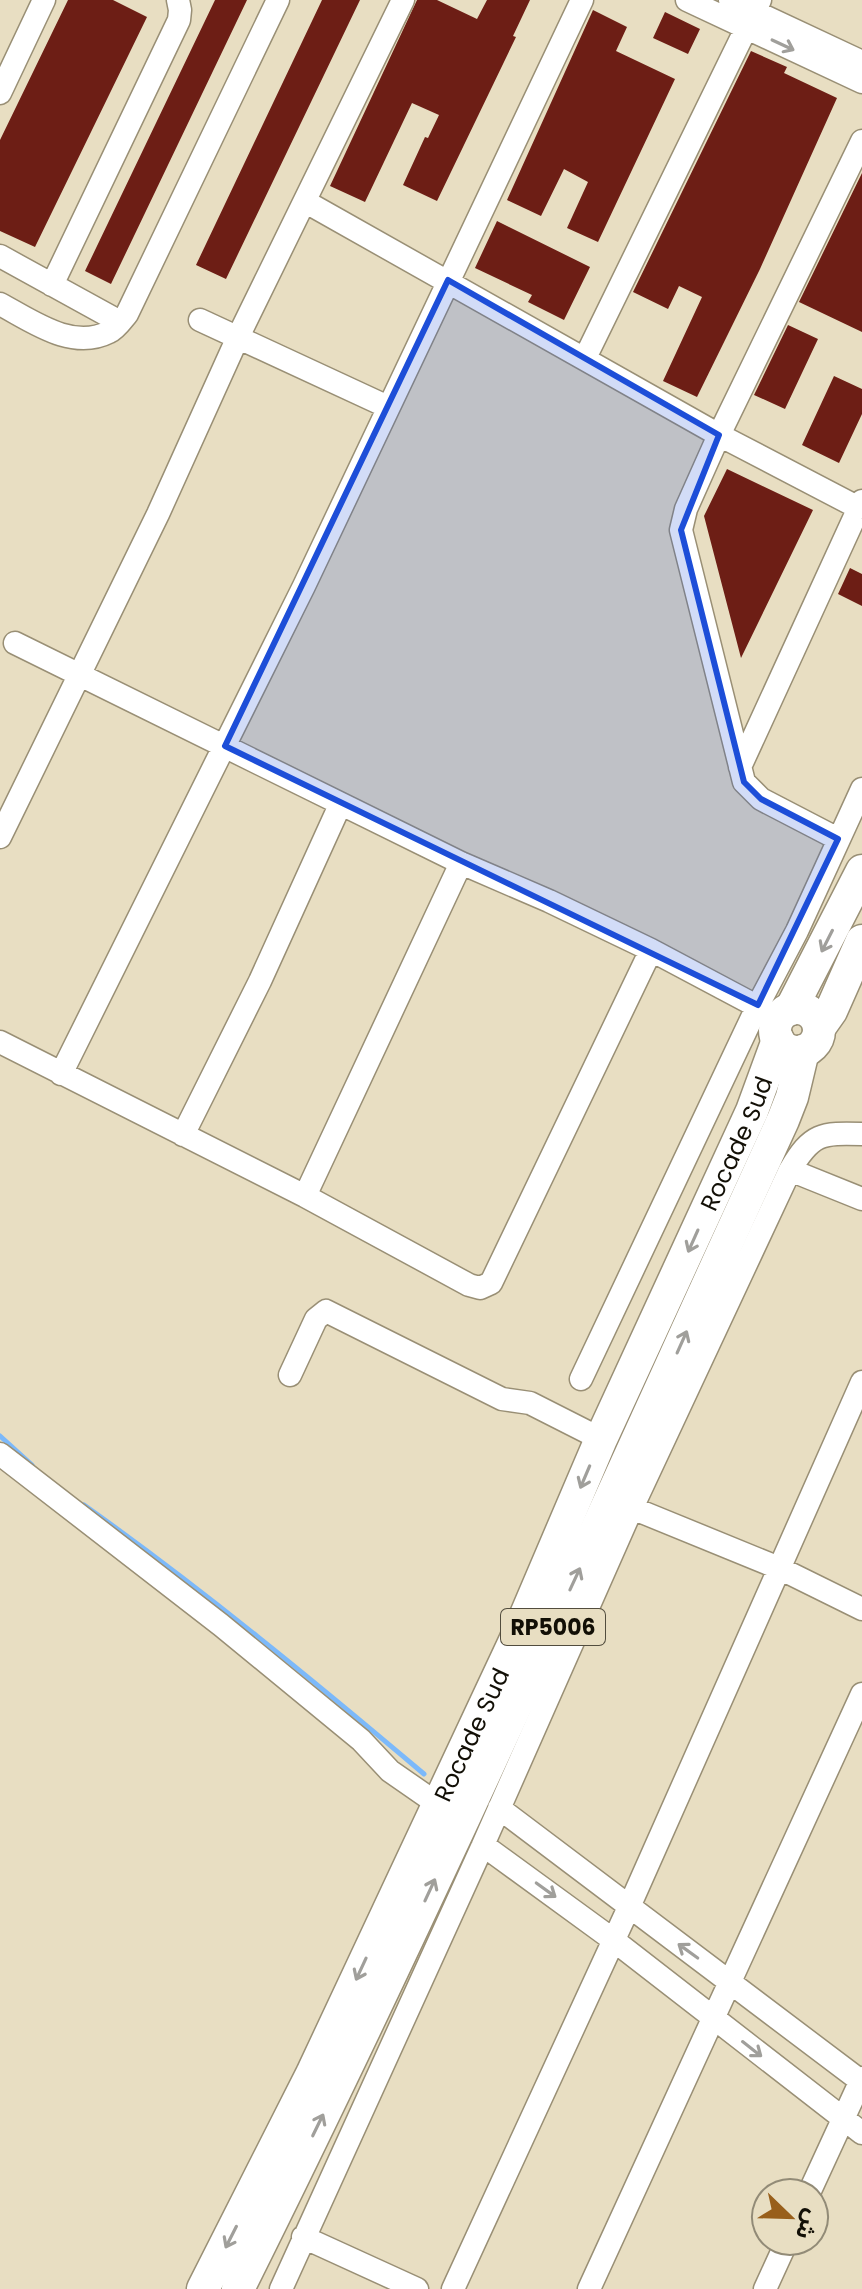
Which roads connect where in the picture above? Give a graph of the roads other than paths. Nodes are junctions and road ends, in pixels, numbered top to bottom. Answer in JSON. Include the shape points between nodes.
{"nodes":[{"id":1,"x":44,"y":0,"type":"edge"},
{"id":2,"x":178,"y":0,"type":"edge"},
{"id":3,"x":278,"y":0,"type":"edge"},
{"id":4,"x":403,"y":0,"type":"edge"},
{"id":5,"x":582,"y":0,"type":"edge"},
{"id":6,"x":687,"y":0,"type":"edge"},
{"id":7,"x":730,"y":0,"type":"edge"},
{"id":8,"x":753,"y":13,"type":"edge"},
{"id":9,"x":862,"y":62,"type":"edge"},
{"id":10,"x":5,"y":68,"type":"edge"},
{"id":11,"x":862,"y":82,"type":"edge"},
{"id":12,"x":0,"y":93,"type":"edge"},
{"id":13,"x":862,"y":141,"type":"edge"},
{"id":14,"x":306,"y":202,"type":"junction"},
{"id":15,"x":0,"y":256,"type":"edge"},
{"id":16,"x":448,"y":280,"type":"junction"},
{"id":17,"x":52,"y":285,"type":"junction"},
{"id":18,"x":0,"y":304,"type":"edge"},
{"id":19,"x":200,"y":320,"type":"dead end"},
{"id":20,"x":120,"y":322,"type":"junction"},
{"id":21,"x":238,"y":337,"type":"junction"},
{"id":22,"x":585,"y":358,"type":"junction"},
{"id":23,"x":388,"y":407,"type":"junction"},
{"id":24,"x":719,"y":435,"type":"junction"},
{"id":25,"x":860,"y":505,"type":"edge"},
{"id":26,"x":15,"y":643,"type":"dead end"},
{"id":27,"x":80,"y":677,"type":"junction"},
{"id":28,"x":225,"y":746,"type":"junction"},
{"id":29,"x":740,"y":767,"type":"junction"},
{"id":30,"x":862,"y":789,"type":"edge"},
{"id":31,"x":340,"y":805,"type":"junction"},
{"id":32,"x":0,"y":837,"type":"edge"},
{"id":33,"x":838,"y":839,"type":"junction"},
{"id":34,"x":461,"y":863,"type":"junction"},
{"id":35,"x":862,"y":871,"type":"edge"},
{"id":36,"x":862,"y":941,"type":"edge"},
{"id":37,"x":651,"y":950,"type":"junction"},
{"id":38,"x":788,"y":1025,"type":"junction"},
{"id":39,"x":0,"y":1042,"type":"edge"},
{"id":40,"x":61,"y":1074,"type":"junction"},
{"id":41,"x":862,"y":1134,"type":"edge"},
{"id":42,"x":183,"y":1135,"type":"junction"},
{"id":43,"x":790,"y":1170,"type":"junction"},
{"id":44,"x":305,"y":1196,"type":"junction"},
{"id":45,"x":862,"y":1199,"type":"edge"},
{"id":46,"x":290,"y":1375,"type":"dead end"},
{"id":47,"x":581,"y":1379,"type":"dead end"},
{"id":48,"x":862,"y":1382,"type":"edge"},
{"id":49,"x":601,"y":1439,"type":"junction"},
{"id":50,"x":0,"y":1454,"type":"edge"},
{"id":51,"x":632,"y":1508,"type":"junction"},
{"id":52,"x":779,"y":1568,"type":"junction"},
{"id":53,"x":862,"y":1609,"type":"edge"},
{"id":54,"x":862,"y":1694,"type":"edge"},
{"id":55,"x":439,"y":1805,"type":"junction"},
{"id":56,"x":499,"y":1808,"type":"junction"},
{"id":57,"x":483,"y":1845,"type":"junction"},
{"id":58,"x":629,"y":1907,"type":"junction"},
{"id":59,"x":612,"y":1939,"type":"junction"},
{"id":60,"x":730,"y":1983,"type":"junction"},
{"id":61,"x":712,"y":2018,"type":"junction"},
{"id":62,"x":862,"y":2080,"type":"edge"},
{"id":63,"x":843,"y":2119,"type":"junction"},
{"id":64,"x":862,"y":2133,"type":"edge"},
{"id":65,"x":816,"y":2177,"type":"edge"},
{"id":66,"x":303,"y":2237,"type":"junction"},
{"id":67,"x":780,"y":2257,"type":"edge"},
{"id":68,"x":203,"y":2289,"type":"edge"},
{"id":69,"x":238,"y":2289,"type":"edge"},
{"id":70,"x":281,"y":2289,"type":"edge"},
{"id":71,"x":417,"y":2289,"type":"edge"},
{"id":72,"x":453,"y":2289,"type":"edge"},
{"id":73,"x":589,"y":2289,"type":"edge"},
{"id":74,"x":765,"y":2289,"type":"edge"}],
"edges":[{"from":1,"to":10,"type":"street"},
{"from":2,"to":17,"type":"street","via":[[179,20]]},
{"from":3,"to":20,"type":"street"},
{"from":4,"to":14,"type":"street"},
{"from":5,"to":16,"type":"street"},
{"from":6,"to":8,"type":"street"},
{"from":7,"to":8,"type":"street"},
{"from":8,"to":9,"type":"street"},
{"from":8,"to":11,"type":"street","one_way":true},
{"from":8,"to":22,"type":"street"},
{"from":10,"to":12,"type":"street"},
{"from":13,"to":24,"type":"street"},
{"from":14,"to":16,"type":"street"},
{"from":14,"to":21,"type":"street"},
{"from":15,"to":17,"type":"street"},
{"from":16,"to":22,"type":"street"},
{"from":16,"to":23,"type":"street"},
{"from":17,"to":20,"type":"street"},
{"from":18,"to":20,"type":"street","via":[[55,333],[80,338],[111,331]]},
{"from":19,"to":21,"type":"street"},
{"from":21,"to":23,"type":"street"},
{"from":21,"to":27,"type":"street"},
{"from":22,"to":24,"type":"street"},
{"from":23,"to":28,"type":"street"},
{"from":24,"to":25,"type":"street"},
{"from":24,"to":29,"type":"street","via":[[681,530]]},
{"from":25,"to":29,"type":"street"},
{"from":26,"to":27,"type":"street"},
{"from":27,"to":28,"type":"street"},
{"from":27,"to":32,"type":"street"},
{"from":28,"to":31,"type":"street"},
{"from":28,"to":40,"type":"street"},
{"from":29,"to":33,"type":"street","via":[[753,794]]},
{"from":30,"to":33,"type":"street"},
{"from":31,"to":34,"type":"street"},
{"from":31,"to":42,"type":"street"},
{"from":33,"to":38,"type":"street","via":[[797,931]]},
{"from":34,"to":37,"type":"street"},
{"from":34,"to":44,"type":"street"},
{"from":35,"to":38,"type":"highway","name":"Rocade Sud","number":"RP5006","one_way":true},
{"from":36,"to":38,"type":"highway","name":"Rocade Sud","number":"RP5006","via":[[831,1011]]},
{"from":37,"to":38,"type":"street"},
{"from":37,"to":44,"type":"street","via":[[491,1283],[469,1285]]},
{"from":38,"to":47,"type":"street"},
{"from":38,"to":49,"type":"highway","name":"Rocade Sud","number":"RP5006","one_way":true},
{"from":69,"to":38,"type":"highway","name":"Rocade Sud","number":"RP5006","one_way":true,"via":[[446,1856],[783,1120],[792,1097]]},
{"from":39,"to":40,"type":"street"},
{"from":40,"to":42,"type":"street"},
{"from":41,"to":43,"type":"street","via":[[826,1133],[802,1149]]},
{"from":42,"to":44,"type":"street"},
{"from":43,"to":45,"type":"street"},
{"from":43,"to":51,"type":"street"},
{"from":46,"to":49,"type":"street","via":[[316,1319],[326,1311],[502,1399],[530,1403]]},
{"from":48,"to":52,"type":"street"},
{"from":49,"to":55,"type":"highway","name":"Rocade Sud","number":"RP5006","one_way":true},
{"from":50,"to":55,"type":"street","via":[[221,1625],[361,1740],[390,1771]]},
{"from":51,"to":52,"type":"street"},
{"from":51,"to":56,"type":"street"},
{"from":52,"to":53,"type":"street"},
{"from":52,"to":58,"type":"street"},
{"from":54,"to":60,"type":"street"},
{"from":55,"to":68,"type":"highway","name":"Rocade Sud","number":"RP5006","one_way":true},
{"from":56,"to":57,"type":"street"},
{"from":56,"to":58,"type":"street"},
{"from":57,"to":59,"type":"street","one_way":true},
{"from":57,"to":66,"type":"street"},
{"from":58,"to":59,"type":"street"},
{"from":60,"to":58,"type":"street","one_way":true},
{"from":59,"to":61,"type":"street"},
{"from":59,"to":72,"type":"street"},
{"from":60,"to":61,"type":"street"},
{"from":60,"to":62,"type":"street"},
{"from":61,"to":63,"type":"street","one_way":true},
{"from":61,"to":73,"type":"street"},
{"from":62,"to":63,"type":"street"},
{"from":63,"to":64,"type":"street"},
{"from":63,"to":65,"type":"street"},
{"from":66,"to":70,"type":"street"},
{"from":66,"to":71,"type":"street"},
{"from":67,"to":74,"type":"street"}]}
